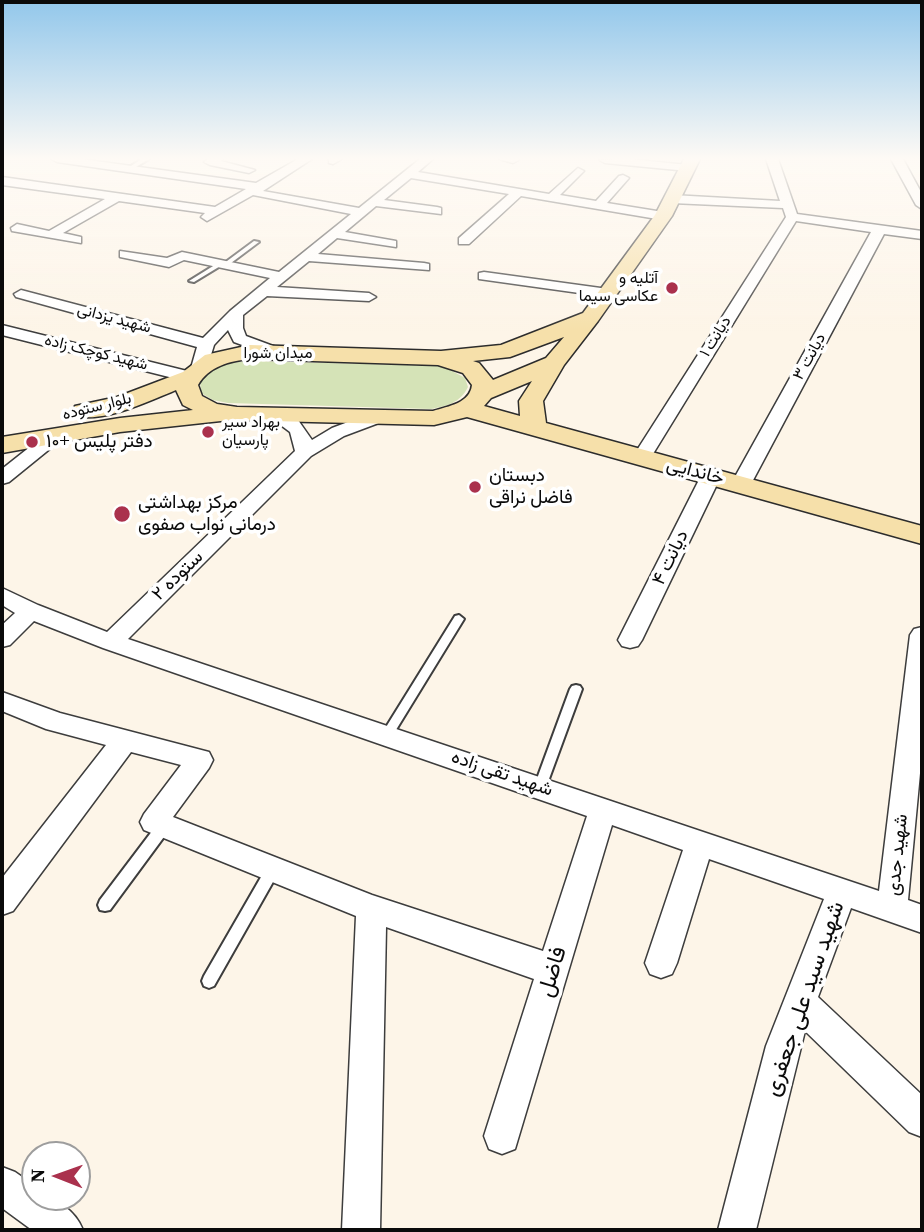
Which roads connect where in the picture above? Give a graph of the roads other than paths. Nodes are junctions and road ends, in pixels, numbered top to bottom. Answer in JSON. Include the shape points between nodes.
{"nodes":[{"id":1,"x":83,"y":216,"type":"edge"},
{"id":2,"x":355,"y":216,"type":"edge"},
{"id":3,"x":491,"y":216,"type":"edge"},
{"id":4,"x":661,"y":216,"type":"edge"},
{"id":5,"x":788,"y":216,"type":"edge"},
{"id":6,"x":816,"y":216,"type":"edge"},
{"id":7,"x":17,"y":228,"type":"dead end"},
{"id":8,"x":879,"y":230,"type":"junction"},
{"id":9,"x":334,"y":234,"type":"junction"},
{"id":10,"x":51,"y":235,"type":"junction"},
{"id":11,"x":922,"y":235,"type":"edge"},
{"id":12,"x":76,"y":240,"type":"dead end"},
{"id":13,"x":464,"y":241,"type":"dead end"},
{"id":14,"x":256,"y":242,"type":"dead end"},
{"id":15,"x":391,"y":244,"type":"dead end"},
{"id":16,"x":125,"y":254,"type":"dead end"},
{"id":17,"x":305,"y":257,"type":"junction"},
{"id":18,"x":222,"y":264,"type":"junction"},
{"id":19,"x":424,"y":267,"type":"dead end"},
{"id":20,"x":280,"y":276,"type":"junction"},
{"id":21,"x":484,"y":276,"type":"dead end"},
{"id":22,"x":192,"y":281,"type":"dead end"},
{"id":23,"x":262,"y":291,"type":"junction"},
{"id":24,"x":608,"y":293,"type":"junction"},
{"id":25,"x":21,"y":294,"type":"dead end"},
{"id":26,"x":369,"y":297,"type":"dead end"},
{"id":27,"x":235,"y":314,"type":"junction"},
{"id":28,"x":591,"y":317,"type":"junction"},
{"id":29,"x":2,"y":330,"type":"edge"},
{"id":30,"x":206,"y":344,"type":"junction"},
{"id":31,"x":278,"y":353,"type":"junction"},
{"id":32,"x":440,"y":358,"type":"junction"},
{"id":33,"x":554,"y":363,"type":"junction"},
{"id":34,"x":194,"y":373,"type":"junction"},
{"id":35,"x":475,"y":401,"type":"junction"},
{"id":36,"x":237,"y":414,"type":"junction"},
{"id":37,"x":275,"y":414,"type":"junction"},
{"id":38,"x":378,"y":417,"type":"junction"},
{"id":39,"x":2,"y":427,"type":"edge"},
{"id":40,"x":534,"y":428,"type":"junction"},
{"id":41,"x":57,"y":435,"type":"junction"},
{"id":42,"x":2,"y":445,"type":"edge"},
{"id":43,"x":304,"y":452,"type":"junction"},
{"id":44,"x":641,"y":457,"type":"junction"},
{"id":45,"x":711,"y":476,"type":"junction"},
{"id":46,"x":2,"y":478,"type":"edge"},
{"id":47,"x":741,"y":484,"type":"junction"},
{"id":48,"x":922,"y":535,"type":"edge"},
{"id":49,"x":2,"y":596,"type":"edge"},
{"id":50,"x":30,"y":611,"type":"junction"},
{"id":51,"x":458,"y":619,"type":"dead end"},
{"id":52,"x":922,"y":635,"type":"edge"},
{"id":53,"x":2,"y":639,"type":"edge"},
{"id":54,"x":630,"y":640,"type":"dead end"},
{"id":55,"x":111,"y":642,"type":"junction"},
{"id":56,"x":576,"y":689,"type":"dead end"},
{"id":57,"x":2,"y":701,"type":"edge"},
{"id":58,"x":387,"y":735,"type":"junction"},
{"id":59,"x":917,"y":738,"type":"edge"},
{"id":60,"x":125,"y":740,"type":"junction"},
{"id":61,"x":540,"y":787,"type":"junction"},
{"id":62,"x":603,"y":808,"type":"junction"},
{"id":63,"x":164,"y":826,"type":"junction"},
{"id":64,"x":700,"y":843,"type":"junction"},
{"id":65,"x":273,"y":869,"type":"junction"},
{"id":66,"x":842,"y":891,"type":"junction"},
{"id":67,"x":2,"y":901,"type":"edge"},
{"id":68,"x":105,"y":905,"type":"dead end"},
{"id":69,"x":371,"y":908,"type":"junction"},
{"id":70,"x":892,"y":909,"type":"junction"},
{"id":71,"x":922,"y":919,"type":"edge"},
{"id":72,"x":661,"y":963,"type":"dead end"},
{"id":73,"x":553,"y":971,"type":"junction"},
{"id":74,"x":209,"y":981,"type":"dead end"},
{"id":75,"x":801,"y":1004,"type":"junction"},
{"id":76,"x":922,"y":1119,"type":"edge"},
{"id":77,"x":502,"y":1136,"type":"dead end"},
{"id":78,"x":2,"y":1185,"type":"edge"},
{"id":79,"x":64,"y":1230,"type":"edge"},
{"id":80,"x":361,"y":1230,"type":"edge"},
{"id":81,"x":737,"y":1230,"type":"edge"}],
"edges":[{"from":1,"to":10,"type":"street"},
{"from":2,"to":9,"type":"street"},
{"from":3,"to":13,"type":"street"},
{"from":4,"to":24,"type":"main road"},
{"from":5,"to":44,"type":"street","name":"دیانت ۱"},
{"from":6,"to":8,"type":"street"},
{"from":7,"to":10,"type":"street"},
{"from":8,"to":11,"type":"street"},
{"from":8,"to":47,"type":"street","name":"دیانت ۳"},
{"from":9,"to":15,"type":"street"},
{"from":9,"to":17,"type":"street"},
{"from":10,"to":12,"type":"street"},
{"from":14,"to":18,"type":"lane"},
{"from":16,"to":18,"type":"street","via":[[169,263],[182,256]]},
{"from":17,"to":19,"type":"street"},
{"from":17,"to":20,"type":"street"},
{"from":18,"to":20,"type":"street"},
{"from":18,"to":22,"type":"lane"},
{"from":20,"to":23,"type":"street"},
{"from":21,"to":24,"type":"street"},
{"from":23,"to":26,"type":"street"},
{"from":23,"to":27,"type":"street"},
{"from":24,"to":28,"type":"main road"},
{"from":25,"to":30,"type":"street","name":"شهید یزدانی"},
{"from":27,"to":30,"type":"street"},
{"from":27,"to":31,"type":"street","via":[[240,339]]},
{"from":28,"to":32,"type":"main road","via":[[502,352]]},
{"from":28,"to":33,"type":"main road"},
{"from":29,"to":34,"type":"street","name":"شهید کوچک زاده"},
{"from":30,"to":34,"type":"street"},
{"from":31,"to":32,"type":"main road","name":"میدان شورا"},
{"from":31,"to":34,"type":"main road","name":"میدان شورا","via":[[236,354]]},
{"from":32,"to":35,"type":"main road","name":"میدان شورا","via":[[471,368],[484,384]]},
{"from":33,"to":35,"type":"main road"},
{"from":33,"to":40,"type":"main road","via":[[531,401]]},
{"from":34,"to":36,"type":"main road","via":[[186,385],[191,400],[211,410]]},
{"from":34,"to":39,"type":"main road","name":"بلوار ستوده","via":[[123,403]]},
{"from":35,"to":38,"type":"main road","via":[[433,418]]},
{"from":35,"to":40,"type":"main road","name":"خاندایی"},
{"from":36,"to":37,"type":"main road"},
{"from":36,"to":41,"type":"main road","name":"بلوار ستوده"},
{"from":37,"to":38,"type":"main road"},
{"from":37,"to":43,"type":"street","via":[[301,433]]},
{"from":38,"to":43,"type":"street","name":"ستوده ۲","via":[[338,432]]},
{"from":40,"to":44,"type":"main road","name":"خاندایی"},
{"from":41,"to":42,"type":"main road","name":"بلوار ستوده"},
{"from":41,"to":46,"type":"street"},
{"from":43,"to":55,"type":"street","name":"ستوده ۲"},
{"from":44,"to":45,"type":"main road","name":"خاندایی"},
{"from":45,"to":47,"type":"main road","name":"خاندایی"},
{"from":45,"to":54,"type":"street","name":"دیانت ۴"},
{"from":47,"to":48,"type":"main road","name":"خاندایی"},
{"from":49,"to":50,"type":"street","name":"شهید تقی زاده"},
{"from":50,"to":53,"type":"street"},
{"from":50,"to":55,"type":"street","name":"شهید تقی زاده"},
{"from":51,"to":58,"type":"lane"},
{"from":52,"to":59,"type":"street","name":"شهید جدی"},
{"from":55,"to":58,"type":"street","name":"شهید تقی زاده"},
{"from":56,"to":61,"type":"lane"},
{"from":57,"to":60,"type":"street","via":[[55,722]]},
{"from":58,"to":61,"type":"street","name":"شهید تقی زاده"},
{"from":59,"to":70,"type":"street","name":"شهید جدی"},
{"from":60,"to":63,"type":"street","via":[[200,760],[154,822]]},
{"from":60,"to":67,"type":"street"},
{"from":61,"to":62,"type":"street","name":"شهید تقی زاده"},
{"from":62,"to":64,"type":"street","name":"شهید تقی زاده"},
{"from":62,"to":73,"type":"street","name":"فاضل"},
{"from":63,"to":65,"type":"street"},
{"from":63,"to":68,"type":"lane"},
{"from":64,"to":66,"type":"street","name":"شهید تقی زاده"},
{"from":64,"to":72,"type":"street"},
{"from":65,"to":69,"type":"street"},
{"from":65,"to":74,"type":"lane"},
{"from":66,"to":70,"type":"street","name":"شهید تقی زاده"},
{"from":66,"to":75,"type":"street","name":"شهید سید علی جعفری"},
{"from":69,"to":73,"type":"street"},
{"from":69,"to":80,"type":"street"},
{"from":70,"to":71,"type":"street","name":"شهید تقی زاده"},
{"from":73,"to":77,"type":"street","name":"فاضل"},
{"from":75,"to":76,"type":"street"},
{"from":75,"to":81,"type":"street","name":"شهید سید علی جعفری","via":[[783,1046]]},
{"from":78,"to":79,"type":"street"}]}
